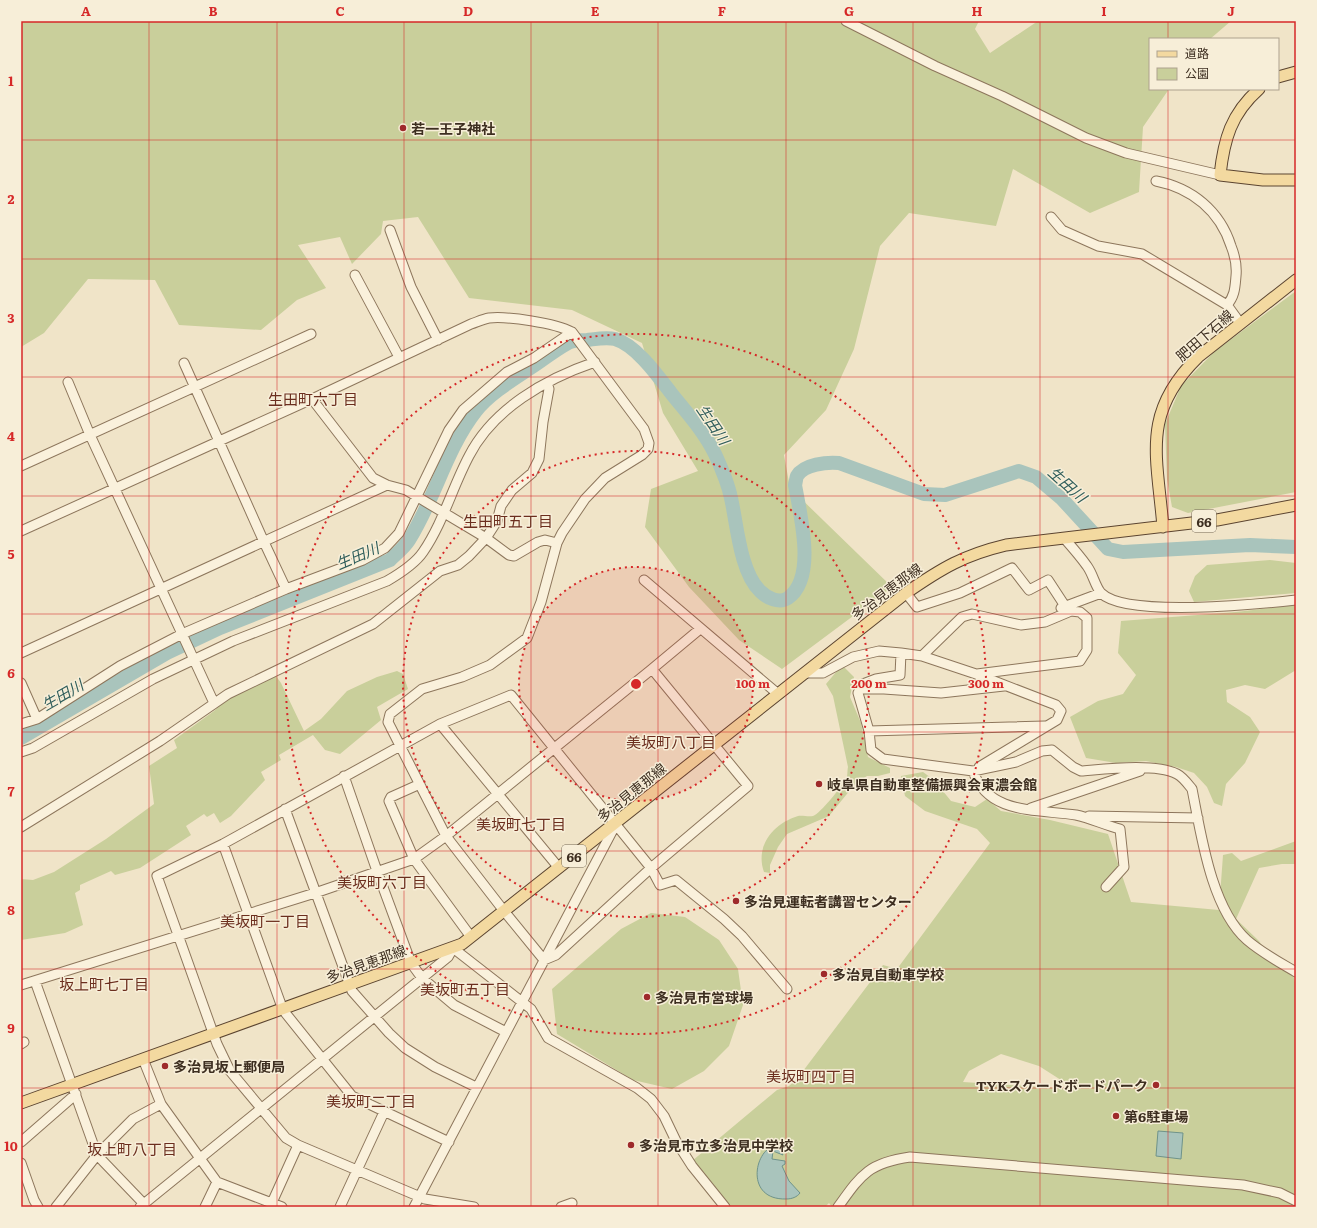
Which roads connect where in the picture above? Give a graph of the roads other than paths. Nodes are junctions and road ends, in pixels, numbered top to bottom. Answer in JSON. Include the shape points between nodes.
{"nodes":[{"id":1,"x":846,"y":21,"type":"edge"},
{"id":2,"x":1296,"y":72,"type":"edge"},
{"id":3,"x":1279,"y":78,"type":"edge"},
{"id":4,"x":1258,"y":90,"type":"edge"},
{"id":5,"x":1220,"y":175,"type":"junction"},
{"id":6,"x":1296,"y":180,"type":"edge"},
{"id":7,"x":1156,"y":181,"type":"dead end"},
{"id":8,"x":1051,"y":217,"type":"dead end"},
{"id":9,"x":390,"y":230,"type":"dead end"},
{"id":10,"x":355,"y":275,"type":"dead end"},
{"id":11,"x":1296,"y":280,"type":"edge"},
{"id":12,"x":1227,"y":305,"type":"junction"},
{"id":13,"x":1240,"y":323,"type":"junction"},
{"id":14,"x":572,"y":332,"type":"junction"},
{"id":15,"x":311,"y":334,"type":"dead end"},
{"id":16,"x":438,"y":340,"type":"junction"},
{"id":17,"x":400,"y":358,"type":"junction"},
{"id":18,"x":594,"y":362,"type":"junction"},
{"id":19,"x":184,"y":363,"type":"dead end"},
{"id":20,"x":68,"y":382,"type":"dead end"},
{"id":21,"x":547,"y":383,"type":"junction"},
{"id":22,"x":195,"y":387,"type":"junction"},
{"id":23,"x":312,"y":399,"type":"junction"},
{"id":24,"x":90,"y":435,"type":"junction"},
{"id":25,"x":218,"y":441,"type":"junction"},
{"id":26,"x":21,"y":466,"type":"edge"},
{"id":27,"x":387,"y":485,"type":"junction"},
{"id":28,"x":115,"y":487,"type":"junction"},
{"id":29,"x":417,"y":496,"type":"junction"},
{"id":30,"x":1296,"y":505,"type":"edge"},
{"id":31,"x":445,"y":514,"type":"junction"},
{"id":32,"x":1163,"y":527,"type":"junction"},
{"id":33,"x":21,"y":531,"type":"edge"},
{"id":34,"x":486,"y":538,"type":"junction"},
{"id":35,"x":1064,"y":538,"type":"junction"},
{"id":36,"x":264,"y":542,"type":"junction"},
{"id":37,"x":557,"y":542,"type":"junction"},
{"id":38,"x":644,"y":580,"type":"dead end"},
{"id":39,"x":162,"y":589,"type":"junction"},
{"id":40,"x":286,"y":589,"type":"junction"},
{"id":41,"x":906,"y":593,"type":"junction"},
{"id":42,"x":1101,"y":593,"type":"junction"},
{"id":43,"x":1296,"y":600,"type":"edge"},
{"id":44,"x":1065,"y":606,"type":"junction"},
{"id":45,"x":1037,"y":622,"type":"junction"},
{"id":46,"x":700,"y":629,"type":"junction"},
{"id":47,"x":182,"y":634,"type":"junction"},
{"id":48,"x":21,"y":653,"type":"edge"},
{"id":49,"x":901,"y":653,"type":"junction"},
{"id":50,"x":922,"y":656,"type":"junction"},
{"id":51,"x":194,"y":660,"type":"junction"},
{"id":52,"x":652,"y":669,"type":"junction"},
{"id":53,"x":806,"y":673,"type":"junction"},
{"id":54,"x":976,"y":674,"type":"junction"},
{"id":55,"x":21,"y":683,"type":"edge"},
{"id":56,"x":1006,"y":686,"type":"junction"},
{"id":57,"x":860,"y":689,"type":"junction"},
{"id":58,"x":778,"y":694,"type":"junction"},
{"id":59,"x":214,"y":703,"type":"junction"},
{"id":60,"x":37,"y":719,"type":"junction"},
{"id":61,"x":21,"y":724,"type":"edge"},
{"id":62,"x":440,"y":724,"type":"junction"},
{"id":63,"x":1046,"y":726,"type":"junction"},
{"id":64,"x":869,"y":731,"type":"junction"},
{"id":65,"x":715,"y":744,"type":"junction"},
{"id":66,"x":400,"y":745,"type":"junction"},
{"id":67,"x":554,"y":748,"type":"junction"},
{"id":68,"x":21,"y":752,"type":"edge"},
{"id":69,"x":1150,"y":768,"type":"junction"},
{"id":70,"x":973,"y":771,"type":"junction"},
{"id":71,"x":344,"y":776,"type":"junction"},
{"id":72,"x":420,"y":784,"type":"junction"},
{"id":73,"x":498,"y":794,"type":"junction"},
{"id":74,"x":285,"y":809,"type":"junction"},
{"id":75,"x":1028,"y":809,"type":"junction"},
{"id":76,"x":1078,"y":816,"type":"junction"},
{"id":77,"x":1198,"y":818,"type":"junction"},
{"id":78,"x":616,"y":824,"type":"junction"},
{"id":79,"x":21,"y":827,"type":"edge"},
{"id":80,"x":446,"y":836,"type":"junction"},
{"id":81,"x":223,"y":844,"type":"junction"},
{"id":82,"x":414,"y":859,"type":"junction"},
{"id":83,"x":559,"y":868,"type":"junction"},
{"id":84,"x":651,"y":868,"type":"junction"},
{"id":85,"x":377,"y":871,"type":"junction"},
{"id":86,"x":1106,"y":888,"type":"dead end"},
{"id":87,"x":315,"y":893,"type":"junction"},
{"id":88,"x":504,"y":912,"type":"junction"},
{"id":89,"x":248,"y":914,"type":"junction"},
{"id":90,"x":178,"y":936,"type":"junction"},
{"id":91,"x":471,"y":937,"type":"junction"},
{"id":92,"x":453,"y":948,"type":"junction"},
{"id":93,"x":544,"y":960,"type":"junction"},
{"id":94,"x":411,"y":963,"type":"junction"},
{"id":95,"x":1296,"y":972,"type":"edge"},
{"id":96,"x":422,"y":978,"type":"junction"},
{"id":97,"x":35,"y":981,"type":"junction"},
{"id":98,"x":21,"y":985,"type":"edge"},
{"id":99,"x":349,"y":985,"type":"junction"},
{"id":100,"x":787,"y":989,"type":"dead end"},
{"id":101,"x":522,"y":1000,"type":"junction"},
{"id":102,"x":283,"y":1010,"type":"junction"},
{"id":103,"x":374,"y":1017,"type":"junction"},
{"id":104,"x":506,"y":1032,"type":"junction"},
{"id":105,"x":213,"y":1033,"type":"junction"},
{"id":106,"x":143,"y":1059,"type":"junction"},
{"id":107,"x":322,"y":1059,"type":"junction"},
{"id":108,"x":476,"y":1087,"type":"junction"},
{"id":109,"x":75,"y":1090,"type":"junction"},
{"id":110,"x":21,"y":1104,"type":"edge"},
{"id":111,"x":161,"y":1104,"type":"junction"},
{"id":112,"x":261,"y":1109,"type":"junction"},
{"id":113,"x":384,"y":1112,"type":"junction"},
{"id":114,"x":21,"y":1142,"type":"edge"},
{"id":115,"x":448,"y":1142,"type":"junction"},
{"id":116,"x":298,"y":1145,"type":"junction"},
{"id":117,"x":98,"y":1155,"type":"junction"},
{"id":118,"x":199,"y":1159,"type":"junction"},
{"id":119,"x":21,"y":1163,"type":"edge"},
{"id":120,"x":357,"y":1170,"type":"junction"},
{"id":121,"x":217,"y":1182,"type":"junction"},
{"id":122,"x":420,"y":1197,"type":"junction"},
{"id":123,"x":1296,"y":1201,"type":"edge"},
{"id":124,"x":572,"y":1203,"type":"dead end"},
{"id":125,"x":271,"y":1205,"type":"edge"},
{"id":126,"x":142,"y":1206,"type":"edge"},
{"id":127,"x":38,"y":1207,"type":"edge"},
{"id":128,"x":56,"y":1207,"type":"edge"},
{"id":129,"x":204,"y":1207,"type":"edge"},
{"id":130,"x":282,"y":1207,"type":"edge"},
{"id":131,"x":340,"y":1207,"type":"edge"},
{"id":132,"x":414,"y":1207,"type":"edge"},
{"id":133,"x":474,"y":1207,"type":"edge"},
{"id":134,"x":561,"y":1207,"type":"edge"},
{"id":135,"x":725,"y":1207,"type":"edge"},
{"id":136,"x":838,"y":1207,"type":"edge"}],
"edges":[{"from":1,"to":5,"type":"street","via":[[1086,138],[1126,153]]},
{"from":2,"to":3,"type":"main road"},
{"from":4,"to":5,"type":"main road","via":[[1238,111],[1229,128]]},
{"from":5,"to":6,"type":"main road","via":[[1263,180]]},
{"from":7,"to":12,"type":"street","via":[[1172,184],[1192,194],[1218,218],[1227,233],[1237,269],[1233,299]]},
{"from":8,"to":12,"type":"street","via":[[1062,230],[1098,246],[1142,254]]},
{"from":9,"to":16,"type":"street","via":[[411,287]]},
{"from":10,"to":17,"type":"street"},
{"from":11,"to":13,"type":"main road","name":"肥田下石線"},
{"from":12,"to":13,"type":"street"},
{"from":13,"to":32,"type":"main road","name":"肥田下石線","via":[[1184,371],[1174,383],[1163,405],[1156,437]]},
{"from":14,"to":16,"type":"street","via":[[538,322],[489,318]]},
{"from":14,"to":18,"type":"street"},
{"from":14,"to":29,"type":"street","via":[[534,358],[507,372],[462,410],[449,430]]},
{"from":15,"to":22,"type":"street"},
{"from":16,"to":17,"type":"street"},
{"from":17,"to":23,"type":"street"},
{"from":18,"to":21,"type":"street"},
{"from":18,"to":37,"type":"street","via":[[644,429],[649,443],[648,448],[642,455],[605,478],[585,499]]},
{"from":19,"to":22,"type":"street"},
{"from":20,"to":24,"type":"street"},
{"from":21,"to":31,"type":"street","via":[[509,407],[488,427],[468,457]]},
{"from":21,"to":34,"type":"street","via":[[549,389],[539,459],[532,473],[512,490],[501,506],[497,521]]},
{"from":22,"to":24,"type":"street"},
{"from":22,"to":25,"type":"street"},
{"from":23,"to":25,"type":"street"},
{"from":23,"to":27,"type":"street","via":[[373,478]]},
{"from":24,"to":26,"type":"street"},
{"from":24,"to":28,"type":"street"},
{"from":25,"to":28,"type":"street"},
{"from":25,"to":36,"type":"street"},
{"from":27,"to":29,"type":"street"},
{"from":27,"to":36,"type":"street"},
{"from":28,"to":33,"type":"street"},
{"from":28,"to":39,"type":"street"},
{"from":29,"to":31,"type":"street"},
{"from":29,"to":40,"type":"street","via":[[399,533],[385,548],[363,560]]},
{"from":30,"to":32,"type":"main road","name":"多治見恵那線","number":"66"},
{"from":31,"to":34,"type":"street"},
{"from":31,"to":51,"type":"street","via":[[422,554],[387,581],[233,641]]},
{"from":32,"to":35,"type":"main road","name":"多治見恵那線","number":"66"},
{"from":34,"to":37,"type":"street","via":[[514,556],[545,540]]},
{"from":34,"to":59,"type":"street","via":[[458,565],[440,571],[373,624]]},
{"from":35,"to":41,"type":"main road","name":"多治見恵那線","number":"66","via":[[1006,545],[981,551],[958,560]]},
{"from":35,"to":42,"type":"street","via":[[1088,566]]},
{"from":36,"to":39,"type":"street"},
{"from":36,"to":40,"type":"street"},
{"from":37,"to":66,"type":"street","via":[[541,602],[527,638],[490,665],[422,689],[400,705],[390,714],[388,722]]},
{"from":38,"to":46,"type":"street"},
{"from":39,"to":47,"type":"street"},
{"from":39,"to":48,"type":"street"},
{"from":40,"to":47,"type":"street"},
{"from":41,"to":44,"type":"street","via":[[917,607],[960,593],[1012,568],[1029,590],[1048,580]]},
{"from":41,"to":53,"type":"main road","name":"多治見恵那線","number":"66"},
{"from":42,"to":43,"type":"street","via":[[1112,600],[1167,608],[1252,605]]},
{"from":42,"to":44,"type":"street"},
{"from":44,"to":45,"type":"street"},
{"from":45,"to":50,"type":"street","via":[[1021,625],[972,614],[962,617]]},
{"from":45,"to":54,"type":"street","via":[[1071,612],[1080,612],[1087,618],[1087,650],[1080,661]]},
{"from":46,"to":52,"type":"street"},
{"from":46,"to":58,"type":"street"},
{"from":47,"to":51,"type":"street"},
{"from":47,"to":60,"type":"street","via":[[120,666]]},
{"from":49,"to":50,"type":"street"},
{"from":49,"to":53,"type":"street","via":[[879,651],[853,657],[822,673]]},
{"from":49,"to":57,"type":"street","via":[[900,675],[876,679],[863,684]]},
{"from":50,"to":54,"type":"street"},
{"from":51,"to":59,"type":"street"},
{"from":51,"to":68,"type":"street","via":[[153,679],[33,748]]},
{"from":52,"to":65,"type":"street"},
{"from":52,"to":67,"type":"street"},
{"from":53,"to":58,"type":"main road","name":"多治見恵那線","number":"66"},
{"from":54,"to":56,"type":"street"},
{"from":55,"to":60,"type":"street"},
{"from":56,"to":57,"type":"street","via":[[941,693],[884,688]]},
{"from":56,"to":63,"type":"street","via":[[1056,705],[1061,711],[1057,720]]},
{"from":57,"to":64,"type":"street","via":[[860,703]]},
{"from":58,"to":65,"type":"main road","name":"多治見恵那線","number":"66"},
{"from":59,"to":79,"type":"street","via":[[160,742]]},
{"from":60,"to":61,"type":"street"},
{"from":62,"to":66,"type":"street"},
{"from":62,"to":67,"type":"street","via":[[511,695]]},
{"from":62,"to":73,"type":"street"},
{"from":63,"to":64,"type":"street"},
{"from":63,"to":70,"type":"street"},
{"from":64,"to":70,"type":"street","via":[[871,750],[883,759]]},
{"from":65,"to":78,"type":"main road","name":"多治見恵那線","number":"66"},
{"from":65,"to":84,"type":"street","via":[[748,786]]},
{"from":66,"to":71,"type":"street"},
{"from":66,"to":72,"type":"street"},
{"from":67,"to":73,"type":"street"},
{"from":67,"to":78,"type":"street"},
{"from":69,"to":70,"type":"street","via":[[1081,770],[1073,767],[1052,750],[1042,751],[1016,762]]},
{"from":69,"to":75,"type":"street"},
{"from":69,"to":77,"type":"street","via":[[1176,774],[1186,782],[1192,789]]},
{"from":70,"to":75,"type":"street","via":[[977,783],[993,799],[1004,805]]},
{"from":71,"to":74,"type":"street"},
{"from":71,"to":85,"type":"street"},
{"from":72,"to":80,"type":"street"},
{"from":72,"to":82,"type":"street","via":[[391,797],[389,801]]},
{"from":73,"to":80,"type":"street"},
{"from":73,"to":83,"type":"street"},
{"from":74,"to":81,"type":"street"},
{"from":74,"to":87,"type":"street"},
{"from":75,"to":76,"type":"street"},
{"from":76,"to":77,"type":"street"},
{"from":76,"to":86,"type":"street","via":[[1120,829],[1124,867]]},
{"from":77,"to":95,"type":"street","via":[[1206,861],[1233,924],[1260,950]]},
{"from":78,"to":83,"type":"main road","name":"多治見恵那線","number":"66"},
{"from":78,"to":84,"type":"street"},
{"from":78,"to":93,"type":"street"},
{"from":80,"to":82,"type":"street"},
{"from":80,"to":88,"type":"street"},
{"from":81,"to":89,"type":"street"},
{"from":81,"to":90,"type":"street","via":[[157,876]]},
{"from":82,"to":85,"type":"street"},
{"from":82,"to":91,"type":"street"},
{"from":83,"to":88,"type":"main road","name":"多治見恵那線","number":"66"},
{"from":84,"to":93,"type":"street","via":[[556,955]]},
{"from":84,"to":100,"type":"street","via":[[660,885],[676,880],[724,919],[742,936]]},
{"from":85,"to":87,"type":"street"},
{"from":85,"to":94,"type":"street"},
{"from":87,"to":89,"type":"street"},
{"from":87,"to":99,"type":"street"},
{"from":88,"to":91,"type":"main road","name":"多治見恵那線","number":"66"},
{"from":88,"to":93,"type":"street"},
{"from":89,"to":90,"type":"street"},
{"from":89,"to":102,"type":"street"},
{"from":90,"to":97,"type":"street"},
{"from":90,"to":105,"type":"street"},
{"from":91,"to":92,"type":"main road","name":"多治見恵那線","number":"66"},
{"from":92,"to":94,"type":"main road","name":"多治見恵那線","number":"66"},
{"from":92,"to":96,"type":"street","via":[[448,957]]},
{"from":92,"to":101,"type":"street"},
{"from":93,"to":101,"type":"street"},
{"from":94,"to":96,"type":"street"},
{"from":94,"to":99,"type":"main road","name":"多治見恵那線","number":"66"},
{"from":96,"to":103,"type":"street"},
{"from":96,"to":104,"type":"street","via":[[454,1005]]},
{"from":97,"to":98,"type":"street"},
{"from":97,"to":109,"type":"street"},
{"from":99,"to":102,"type":"main road","name":"多治見恵那線","number":"66"},
{"from":99,"to":103,"type":"street"},
{"from":101,"to":104,"type":"street"},
{"from":101,"to":135,"type":"street","via":[[531,1009],[548,1038],[637,1088],[651,1099],[664,1116],[692,1166]]},
{"from":102,"to":105,"type":"main road","name":"多治見恵那線","number":"66"},
{"from":102,"to":107,"type":"street"},
{"from":103,"to":107,"type":"street"},
{"from":103,"to":108,"type":"street","via":[[405,1048],[435,1067]]},
{"from":104,"to":108,"type":"street"},
{"from":105,"to":106,"type":"main road","name":"多治見恵那線","number":"66"},
{"from":105,"to":112,"type":"street","via":[[230,1071]]},
{"from":106,"to":109,"type":"main road","name":"多治見恵那線","number":"66"},
{"from":106,"to":111,"type":"street"},
{"from":107,"to":112,"type":"street"},
{"from":107,"to":113,"type":"street","via":[[352,1096]]},
{"from":108,"to":115,"type":"street"},
{"from":109,"to":110,"type":"main road","name":"多治見恵那線","number":"66"},
{"from":109,"to":114,"type":"street"},
{"from":109,"to":117,"type":"street"},
{"from":111,"to":117,"type":"street","via":[[133,1119]]},
{"from":111,"to":118,"type":"street"},
{"from":112,"to":116,"type":"street","via":[[286,1138]]},
{"from":112,"to":118,"type":"street"},
{"from":113,"to":115,"type":"street"},
{"from":113,"to":120,"type":"street"},
{"from":115,"to":122,"type":"street"},
{"from":116,"to":120,"type":"street"},
{"from":116,"to":125,"type":"street"},
{"from":117,"to":126,"type":"street"},
{"from":117,"to":128,"type":"street"},
{"from":118,"to":121,"type":"street"},
{"from":118,"to":126,"type":"street"},
{"from":119,"to":127,"type":"street"},
{"from":120,"to":122,"type":"street"},
{"from":120,"to":131,"type":"street"},
{"from":121,"to":125,"type":"street"},
{"from":121,"to":129,"type":"street"},
{"from":122,"to":132,"type":"street"},
{"from":122,"to":133,"type":"street"},
{"from":123,"to":136,"type":"street","via":[[1280,1193],[1243,1185],[910,1157],[891,1160],[864,1173]]},
{"from":124,"to":134,"type":"street"},
{"from":125,"to":130,"type":"street"}]}
